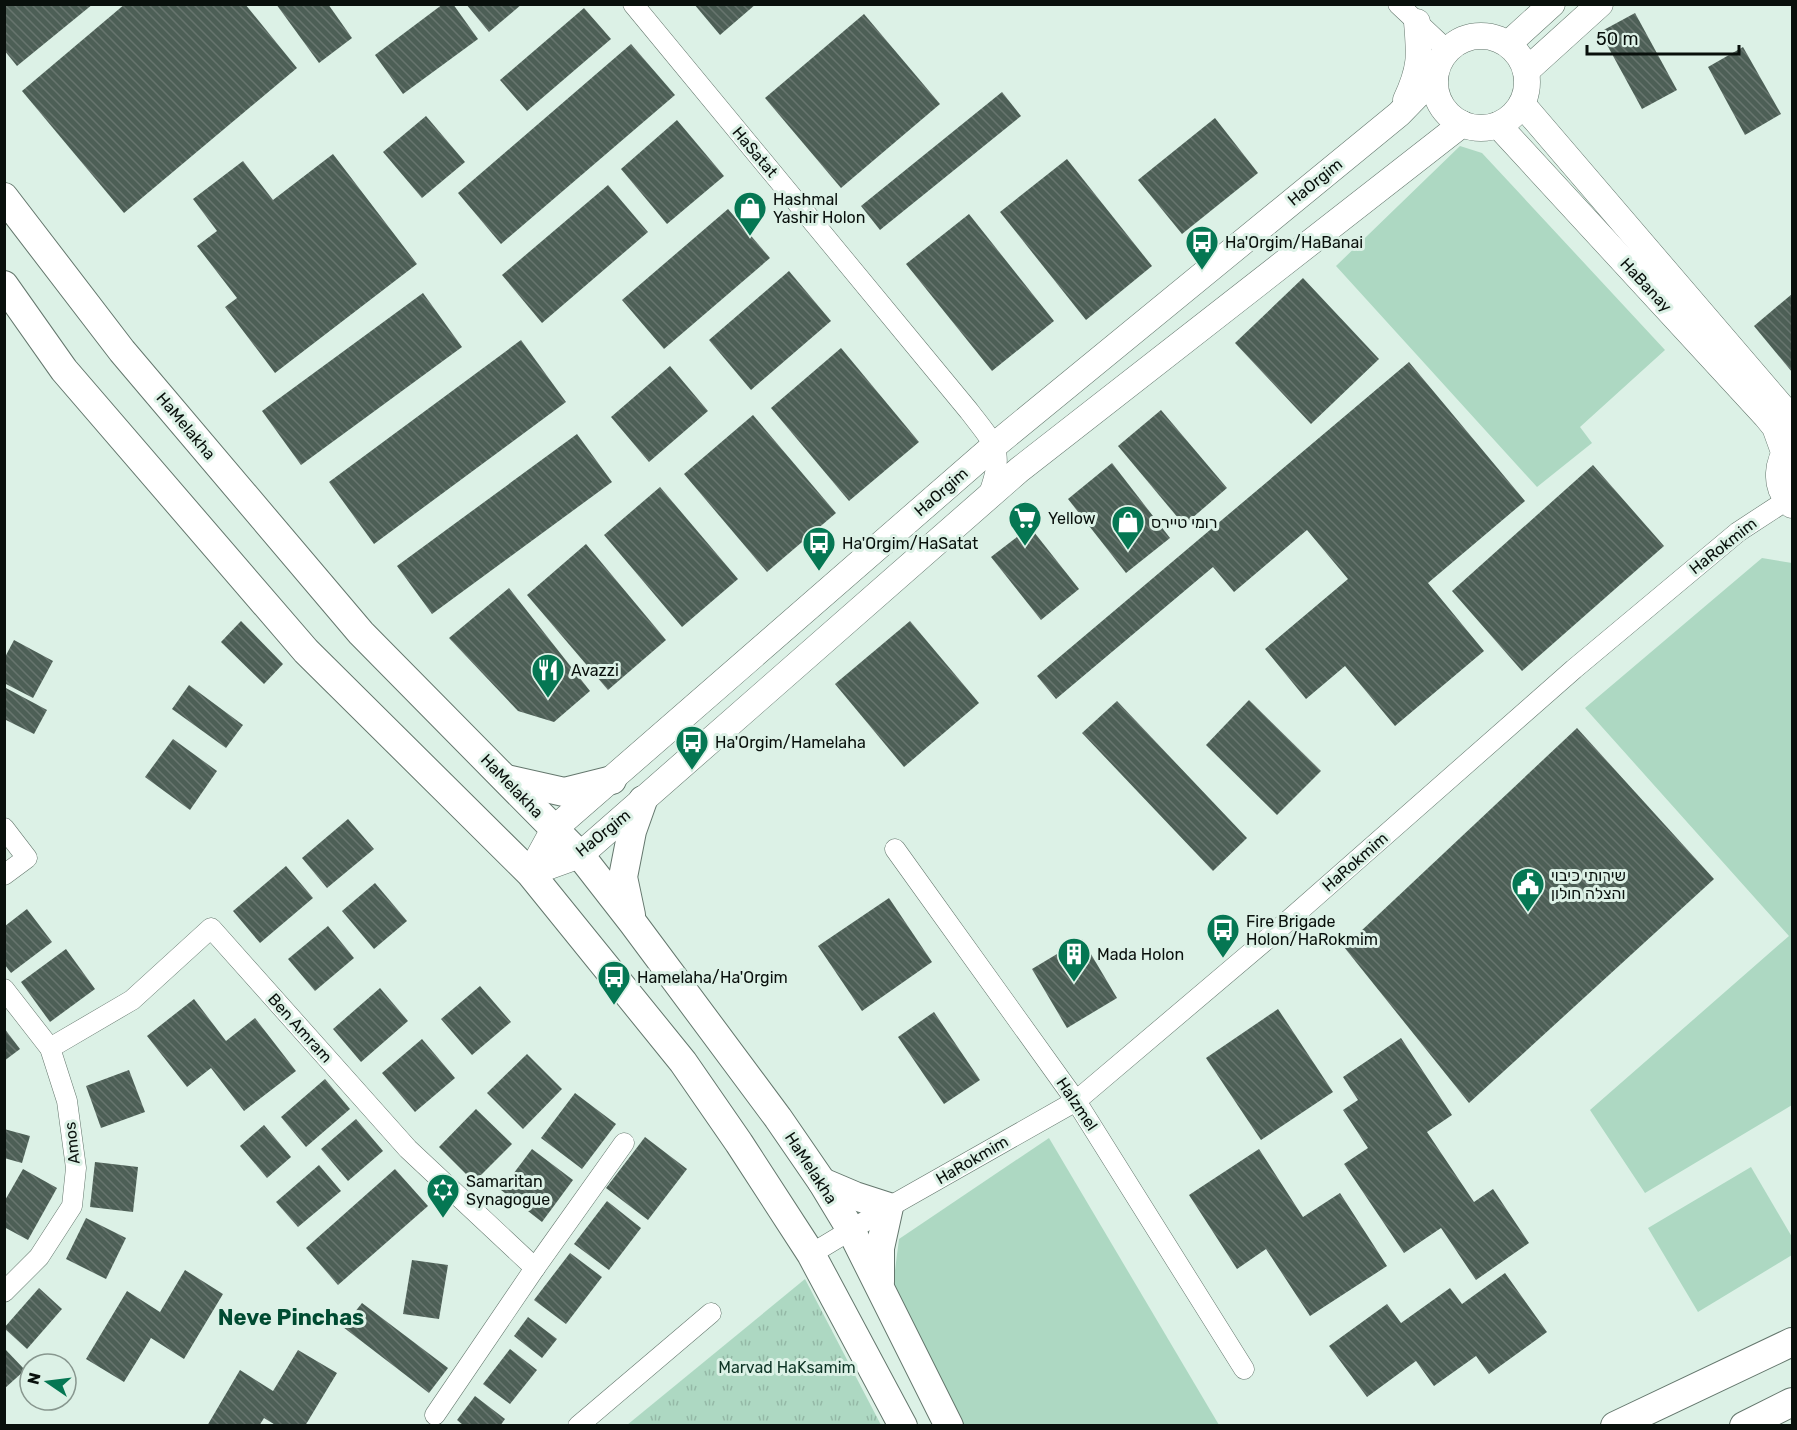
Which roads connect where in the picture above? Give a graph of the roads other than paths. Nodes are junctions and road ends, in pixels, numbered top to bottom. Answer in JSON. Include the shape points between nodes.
{"nodes":[{"id":1,"x":633,"y":4,"type":"edge"},
{"id":2,"x":1398,"y":4,"type":"edge"},
{"id":3,"x":1552,"y":4,"type":"edge"},
{"id":4,"x":1600,"y":4,"type":"edge"},
{"id":5,"x":1417,"y":22,"type":"junction"},
{"id":6,"x":1508,"y":44,"type":"junction"},
{"id":7,"x":1447,"y":50,"type":"junction"},
{"id":8,"x":1526,"y":71,"type":"junction"},
{"id":9,"x":1435,"y":76,"type":"junction"},
{"id":10,"x":1522,"y":104,"type":"junction"},
{"id":11,"x":1399,"y":114,"type":"junction"},
{"id":12,"x":1462,"y":124,"type":"junction"},
{"id":13,"x":1498,"y":125,"type":"junction"},
{"id":14,"x":4,"y":197,"type":"edge"},
{"id":15,"x":4,"y":285,"type":"edge"},
{"id":16,"x":969,"y":411,"type":"junction"},
{"id":17,"x":1792,"y":418,"type":"edge"},
{"id":18,"x":995,"y":445,"type":"junction"},
{"id":19,"x":1788,"y":447,"type":"edge"},
{"id":20,"x":976,"y":462,"type":"junction"},
{"id":21,"x":987,"y":499,"type":"junction"},
{"id":22,"x":1790,"y":502,"type":"edge"},
{"id":23,"x":506,"y":779,"type":"junction"},
{"id":24,"x":612,"y":780,"type":"junction"},
{"id":25,"x":643,"y":800,"type":"junction"},
{"id":26,"x":4,"y":828,"type":"edge"},
{"id":27,"x":555,"y":829,"type":"junction"},
{"id":28,"x":895,"y":849,"type":"dead end"},
{"id":29,"x":580,"y":855,"type":"junction"},
{"id":30,"x":530,"y":873,"type":"junction"},
{"id":31,"x":4,"y":875,"type":"edge"},
{"id":32,"x":633,"y":923,"type":"junction"},
{"id":33,"x":4,"y":989,"type":"edge"},
{"id":34,"x":50,"y":1048,"type":"junction"},
{"id":35,"x":1076,"y":1101,"type":"junction"},
{"id":36,"x":624,"y":1143,"type":"dead end"},
{"id":37,"x":822,"y":1182,"type":"junction"},
{"id":38,"x":889,"y":1207,"type":"junction"},
{"id":39,"x":851,"y":1230,"type":"junction"},
{"id":40,"x":811,"y":1254,"type":"junction"},
{"id":41,"x":535,"y":1268,"type":"junction"},
{"id":42,"x":881,"y":1290,"type":"junction"},
{"id":43,"x":4,"y":1292,"type":"edge"},
{"id":44,"x":711,"y":1313,"type":"dead end"},
{"id":45,"x":1792,"y":1342,"type":"edge"},
{"id":46,"x":1244,"y":1369,"type":"dead end"},
{"id":47,"x":1792,"y":1402,"type":"edge"},
{"id":48,"x":435,"y":1415,"type":"dead end"},
{"id":49,"x":578,"y":1425,"type":"edge"},
{"id":50,"x":903,"y":1425,"type":"edge"},
{"id":51,"x":949,"y":1425,"type":"edge"},
{"id":52,"x":1615,"y":1425,"type":"edge"},
{"id":53,"x":1744,"y":1425,"type":"edge"}],
"edges":[{"from":1,"to":16,"type":"street","name":"HaSatat"},
{"from":2,"to":5,"type":"street"},
{"from":3,"to":6,"type":"street"},
{"from":4,"to":8,"type":"street"},
{"from":5,"to":7,"type":"street"},
{"from":5,"to":11,"type":"street","via":[[1420,59],[1416,79]]},
{"from":6,"to":7,"type":"street","via":[[1493,37],[1477,36],[1461,40]]},
{"from":6,"to":8,"type":"street","via":[[1520,56]]},
{"from":7,"to":9,"type":"street"},
{"from":8,"to":10,"type":"street","via":[[1527,88]]},
{"from":9,"to":11,"type":"street","name":"HaOrgim"},
{"from":9,"to":12,"type":"street","via":[[1440,105]]},
{"from":10,"to":13,"type":"street","via":[[1512,117]]},
{"from":10,"to":17,"type":"street","name":"HaBanay"},
{"from":11,"to":18,"type":"street","name":"HaOrgim"},
{"from":12,"to":13,"type":"street","via":[[1474,128]]},
{"from":12,"to":21,"type":"street","name":"HaOrgim"},
{"from":13,"to":19,"type":"street","name":"HaBanay","via":[[1766,416]]},
{"from":14,"to":23,"type":"main road","name":"HaMelakha","via":[[122,351],[361,633]]},
{"from":15,"to":30,"type":"main road","via":[[64,370],[306,651]]},
{"from":16,"to":18,"type":"street","name":"HaSatat"},
{"from":16,"to":20,"type":"street","name":"HaSatat"},
{"from":18,"to":20,"type":"street","name":"HaOrgim"},
{"from":18,"to":21,"type":"street","via":[[998,462]]},
{"from":19,"to":22,"type":"street","via":[[1778,476]]},
{"from":20,"to":24,"type":"street","name":"HaOrgim"},
{"from":21,"to":25,"type":"street","name":"HaOrgim"},
{"from":22,"to":35,"type":"street","name":"HaRokmim","via":[[1738,532],[1574,669]]},
{"from":23,"to":24,"type":"main road","via":[[564,792]]},
{"from":23,"to":27,"type":"main road","name":"HaMelakha"},
{"from":24,"to":27,"type":"street","name":"HaOrgim"},
{"from":25,"to":29,"type":"street","name":"HaOrgim"},
{"from":25,"to":32,"type":"main road","via":[[623,877]]},
{"from":26,"to":31,"type":"street","via":[[27,858]]},
{"from":27,"to":29,"type":"main road","name":"HaMelakha"},
{"from":27,"to":30,"type":"street","name":"HaOrgim"},
{"from":28,"to":35,"type":"street","name":"HaIzmel"},
{"from":29,"to":30,"type":"street","name":"HaOrgim"},
{"from":29,"to":32,"type":"main road","name":"HaMelakha"},
{"from":30,"to":40,"type":"main road","via":[[683,1062]]},
{"from":32,"to":37,"type":"main road","name":"HaMelakha"},
{"from":33,"to":34,"type":"street","name":"Amos"},
{"from":34,"to":41,"type":"street","name":"Ben Amram","via":[[132,1000],[212,928],[408,1149]]},
{"from":34,"to":43,"type":"street","name":"Amos","via":[[67,1101],[76,1168],[72,1206],[39,1257]]},
{"from":35,"to":38,"type":"street","name":"HaRokmim"},
{"from":35,"to":46,"type":"street","name":"HaIzmel"},
{"from":36,"to":41,"type":"street"},
{"from":37,"to":38,"type":"main road"},
{"from":37,"to":39,"type":"main road","name":"HaMelakha"},
{"from":38,"to":39,"type":"street","name":"HaRokmim"},
{"from":38,"to":42,"type":"main road","via":[[880,1248]]},
{"from":39,"to":40,"type":"street","name":"HaRokmim"},
{"from":39,"to":42,"type":"main road","name":"HaMelakha"},
{"from":40,"to":50,"type":"main road"},
{"from":41,"to":48,"type":"street"},
{"from":42,"to":51,"type":"main road","name":"HaMelakha"},
{"from":44,"to":49,"type":"street"},
{"from":45,"to":52,"type":"main road"},
{"from":47,"to":53,"type":"main road"}]}
